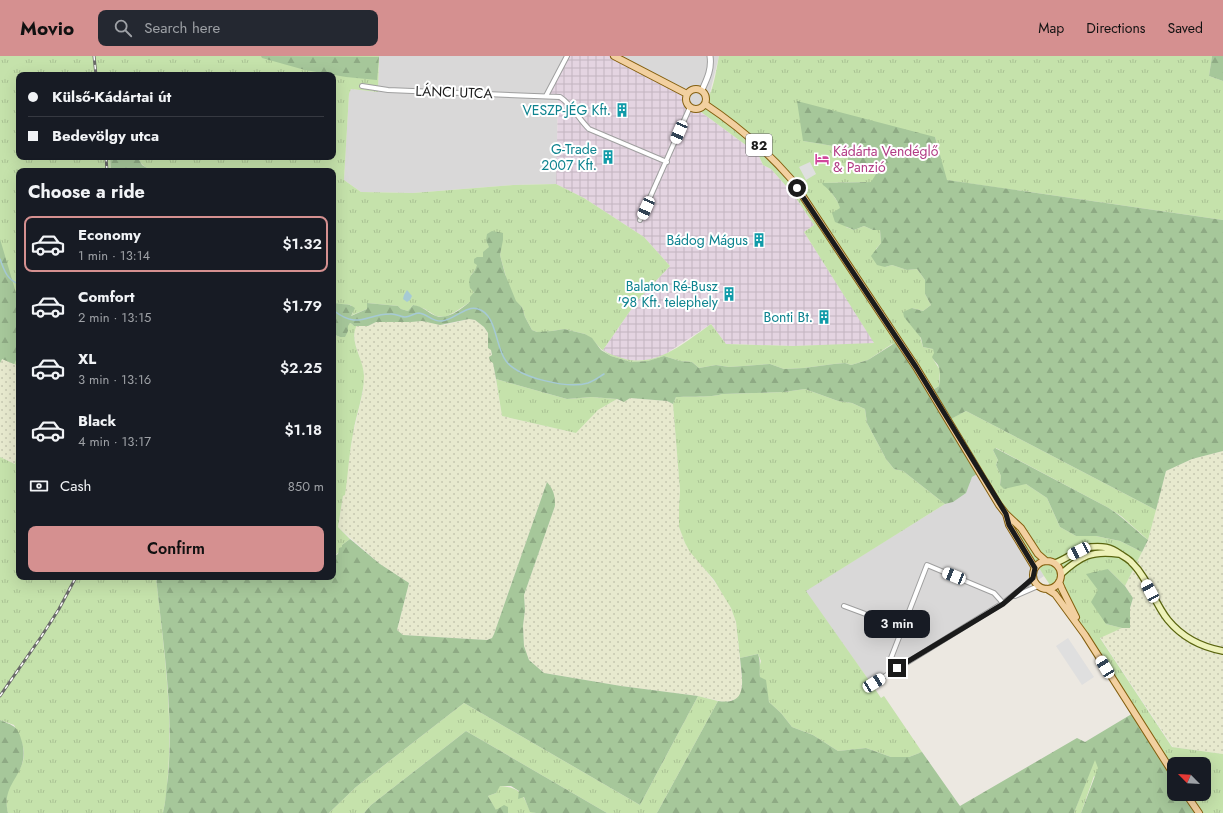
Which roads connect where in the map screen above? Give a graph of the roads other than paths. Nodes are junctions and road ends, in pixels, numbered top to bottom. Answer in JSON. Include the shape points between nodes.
{"nodes":[{"id":1,"x":567,"y":56,"type":"edge"},
{"id":2,"x":614,"y":56,"type":"edge"},
{"id":3,"x":710,"y":56,"type":"edge"},
{"id":4,"x":362,"y":86,"type":"dead end"},
{"id":5,"x":702,"y":90,"type":"junction"},
{"id":6,"x":687,"y":94,"type":"junction"},
{"id":7,"x":546,"y":96,"type":"junction"},
{"id":8,"x":705,"y":104,"type":"junction"},
{"id":9,"x":690,"y":107,"type":"junction"},
{"id":10,"x":667,"y":162,"type":"junction"},
{"id":11,"x":640,"y":220,"type":"dead end"},
{"id":12,"x":1006,"y":514,"type":"junction"},
{"id":13,"x":1121,"y":555,"type":"junction"},
{"id":14,"x":1046,"y":561,"type":"junction"},
{"id":15,"x":1054,"y":563,"type":"junction"},
{"id":16,"x":1035,"y":568,"type":"junction"},
{"id":17,"x":1061,"y":574,"type":"junction"},
{"id":18,"x":1033,"y":578,"type":"junction"},
{"id":19,"x":1059,"y":582,"type":"junction"},
{"id":20,"x":1038,"y":586,"type":"junction"},
{"id":21,"x":1047,"y":589,"type":"junction"},
{"id":22,"x":1009,"y":599,"type":"junction"},
{"id":23,"x":1003,"y":604,"type":"junction"},
{"id":24,"x":844,"y":606,"type":"dead end"},
{"id":25,"x":903,"y":628,"type":"junction"},
{"id":26,"x":1085,"y":634,"type":"junction"},
{"id":27,"x":1223,"y":651,"type":"edge"},
{"id":28,"x":897,"y":668,"type":"junction"},
{"id":29,"x":874,"y":683,"type":"dead end"},
{"id":30,"x":1167,"y":764,"type":"edge"},
{"id":31,"x":1191,"y":801,"type":"edge"},
{"id":32,"x":1199,"y":813,"type":"edge"}],
"edges":[{"from":1,"to":7,"type":"street"},
{"from":2,"to":6,"type":"main road"},
{"from":3,"to":5,"type":"street","via":[[709,75]]},
{"from":4,"to":7,"type":"street","name":"LÁNCI UTCA","via":[[388,90]]},
{"from":5,"to":6,"type":"main road","via":[[694,88]]},
{"from":5,"to":8,"type":"main road","via":[[706,96]]},
{"from":6,"to":9,"type":"main road","via":[[686,102]]},
{"from":7,"to":10,"type":"street","name":"LÁNCI UTCA","via":[[566,101],[589,129]]},
{"from":8,"to":9,"type":"main road","via":[[697,109]]},
{"from":8,"to":12,"type":"main road","number":"82","via":[[756,142],[792,180],[916,367]]},
{"from":9,"to":10,"type":"street"},
{"from":10,"to":11,"type":"street"},
{"from":12,"to":14,"type":"main road","number":"82","via":[[1021,528],[1038,554]]},
{"from":12,"to":16,"type":"main road","number":"82","via":[[1009,525]]},
{"from":13,"to":15,"type":"main road","via":[[1114,549],[1090,547]]},
{"from":13,"to":17,"type":"main road","via":[[1094,553],[1081,558]]},
{"from":13,"to":27,"type":"main road","via":[[1135,566],[1162,612],[1177,629],[1205,647]]},
{"from":14,"to":15,"type":"main road"},
{"from":14,"to":16,"type":"main road","via":[[1039,563]]},
{"from":15,"to":17,"type":"main road"},
{"from":16,"to":18,"type":"main road"},
{"from":17,"to":19,"type":"main road"},
{"from":18,"to":20,"type":"main road"},
{"from":18,"to":22,"type":"street"},
{"from":19,"to":21,"type":"main road"},
{"from":19,"to":26,"type":"main road"},
{"from":20,"to":21,"type":"main road"},
{"from":20,"to":22,"type":"street"},
{"from":21,"to":26,"type":"main road","via":[[1055,594]]},
{"from":22,"to":23,"type":"street"},
{"from":23,"to":25,"type":"street","via":[[994,593],[927,565]]},
{"from":23,"to":28,"type":"street"},
{"from":24,"to":25,"type":"street"},
{"from":25,"to":28,"type":"street","via":[[892,658]]},
{"from":26,"to":30,"type":"main road"},
{"from":28,"to":29,"type":"street"},
{"from":31,"to":32,"type":"main road"}]}
